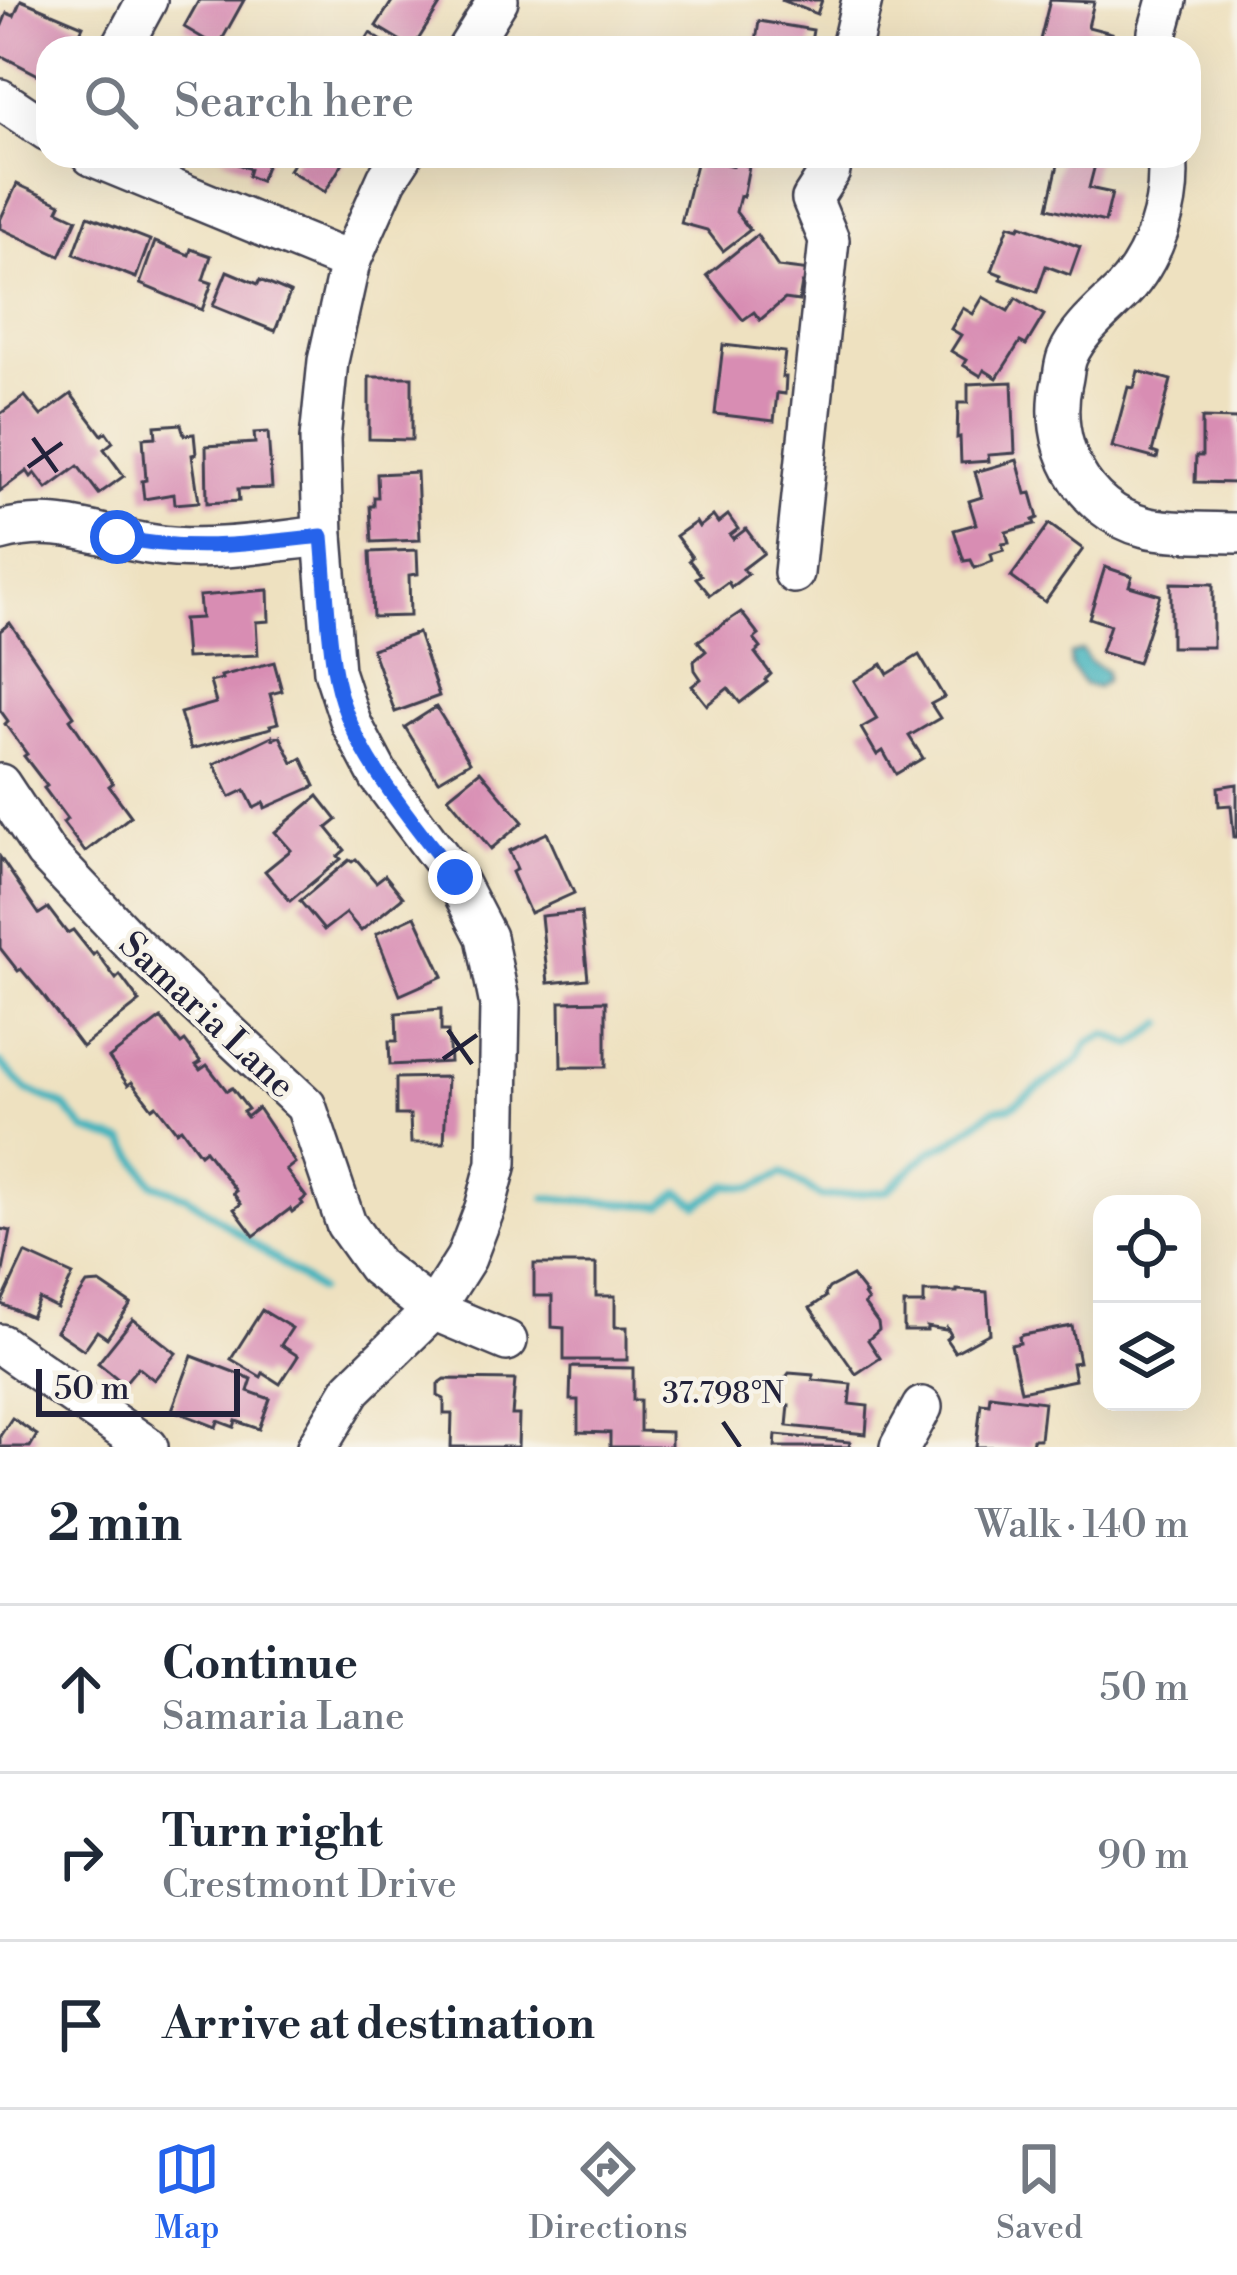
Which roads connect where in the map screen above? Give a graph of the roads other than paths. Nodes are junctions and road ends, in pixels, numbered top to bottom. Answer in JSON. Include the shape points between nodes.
{"nodes":[{"id":1,"x":147,"y":0,"type":"edge"},
{"id":2,"x":497,"y":0,"type":"edge"},
{"id":3,"x":862,"y":0,"type":"edge"},
{"id":4,"x":1168,"y":0,"type":"edge"},
{"id":5,"x":128,"y":36,"type":"edge"},
{"id":6,"x":475,"y":36,"type":"edge"},
{"id":7,"x":854,"y":36,"type":"edge"},
{"id":8,"x":1158,"y":36,"type":"edge"},
{"id":9,"x":0,"y":99,"type":"edge"},
{"id":10,"x":36,"y":123,"type":"edge"},
{"id":11,"x":121,"y":168,"type":"edge"},
{"id":12,"x":394,"y":168,"type":"edge"},
{"id":13,"x":830,"y":168,"type":"edge"},
{"id":14,"x":1167,"y":168,"type":"edge"},
{"id":15,"x":350,"y":262,"type":"junction"},
{"id":16,"x":0,"y":531,"type":"edge"},
{"id":17,"x":1237,"y":533,"type":"edge"},
{"id":18,"x":322,"y":536,"type":"junction"},
{"id":19,"x":794,"y":573,"type":"dead end"},
{"id":20,"x":0,"y":784,"type":"edge"},
{"id":21,"x":434,"y":1310,"type":"junction"},
{"id":22,"x":507,"y":1341,"type":"dead end"},
{"id":23,"x":0,"y":1344,"type":"edge"},
{"id":24,"x":922,"y":1407,"type":"dead end"},
{"id":25,"x":148,"y":1447,"type":"edge"},
{"id":26,"x":317,"y":1447,"type":"edge"},
{"id":27,"x":900,"y":1447,"type":"edge"}],
"edges":[{"from":1,"to":5,"type":"street"},
{"from":2,"to":6,"type":"street"},
{"from":3,"to":7,"type":"street"},
{"from":4,"to":8,"type":"street"},
{"from":9,"to":10,"type":"street"},
{"from":11,"to":15,"type":"street"},
{"from":12,"to":15,"type":"street"},
{"from":13,"to":19,"type":"street","via":[[812,199],[829,240]]},
{"from":14,"to":17,"type":"street","via":[[1167,203],[1151,248],[1068,355],[1060,436],[1073,471],[1109,510],[1145,527]]},
{"from":15,"to":18,"type":"street","via":[[328,361]]},
{"from":16,"to":18,"type":"street","via":[[62,525],[168,546]]},
{"from":18,"to":21,"type":"street","via":[[334,671],[351,723],[455,877],[486,937],[500,1005],[497,1163],[466,1258]]},
{"from":20,"to":21,"type":"street","name":"Samaria Lane","via":[[75,884],[306,1106],[346,1224],[376,1266]]},
{"from":21,"to":22,"type":"street","name":"Samaria Lane"},
{"from":21,"to":26,"type":"street","via":[[352,1389]]},
{"from":23,"to":25,"type":"street"},
{"from":24,"to":27,"type":"street"}]}
